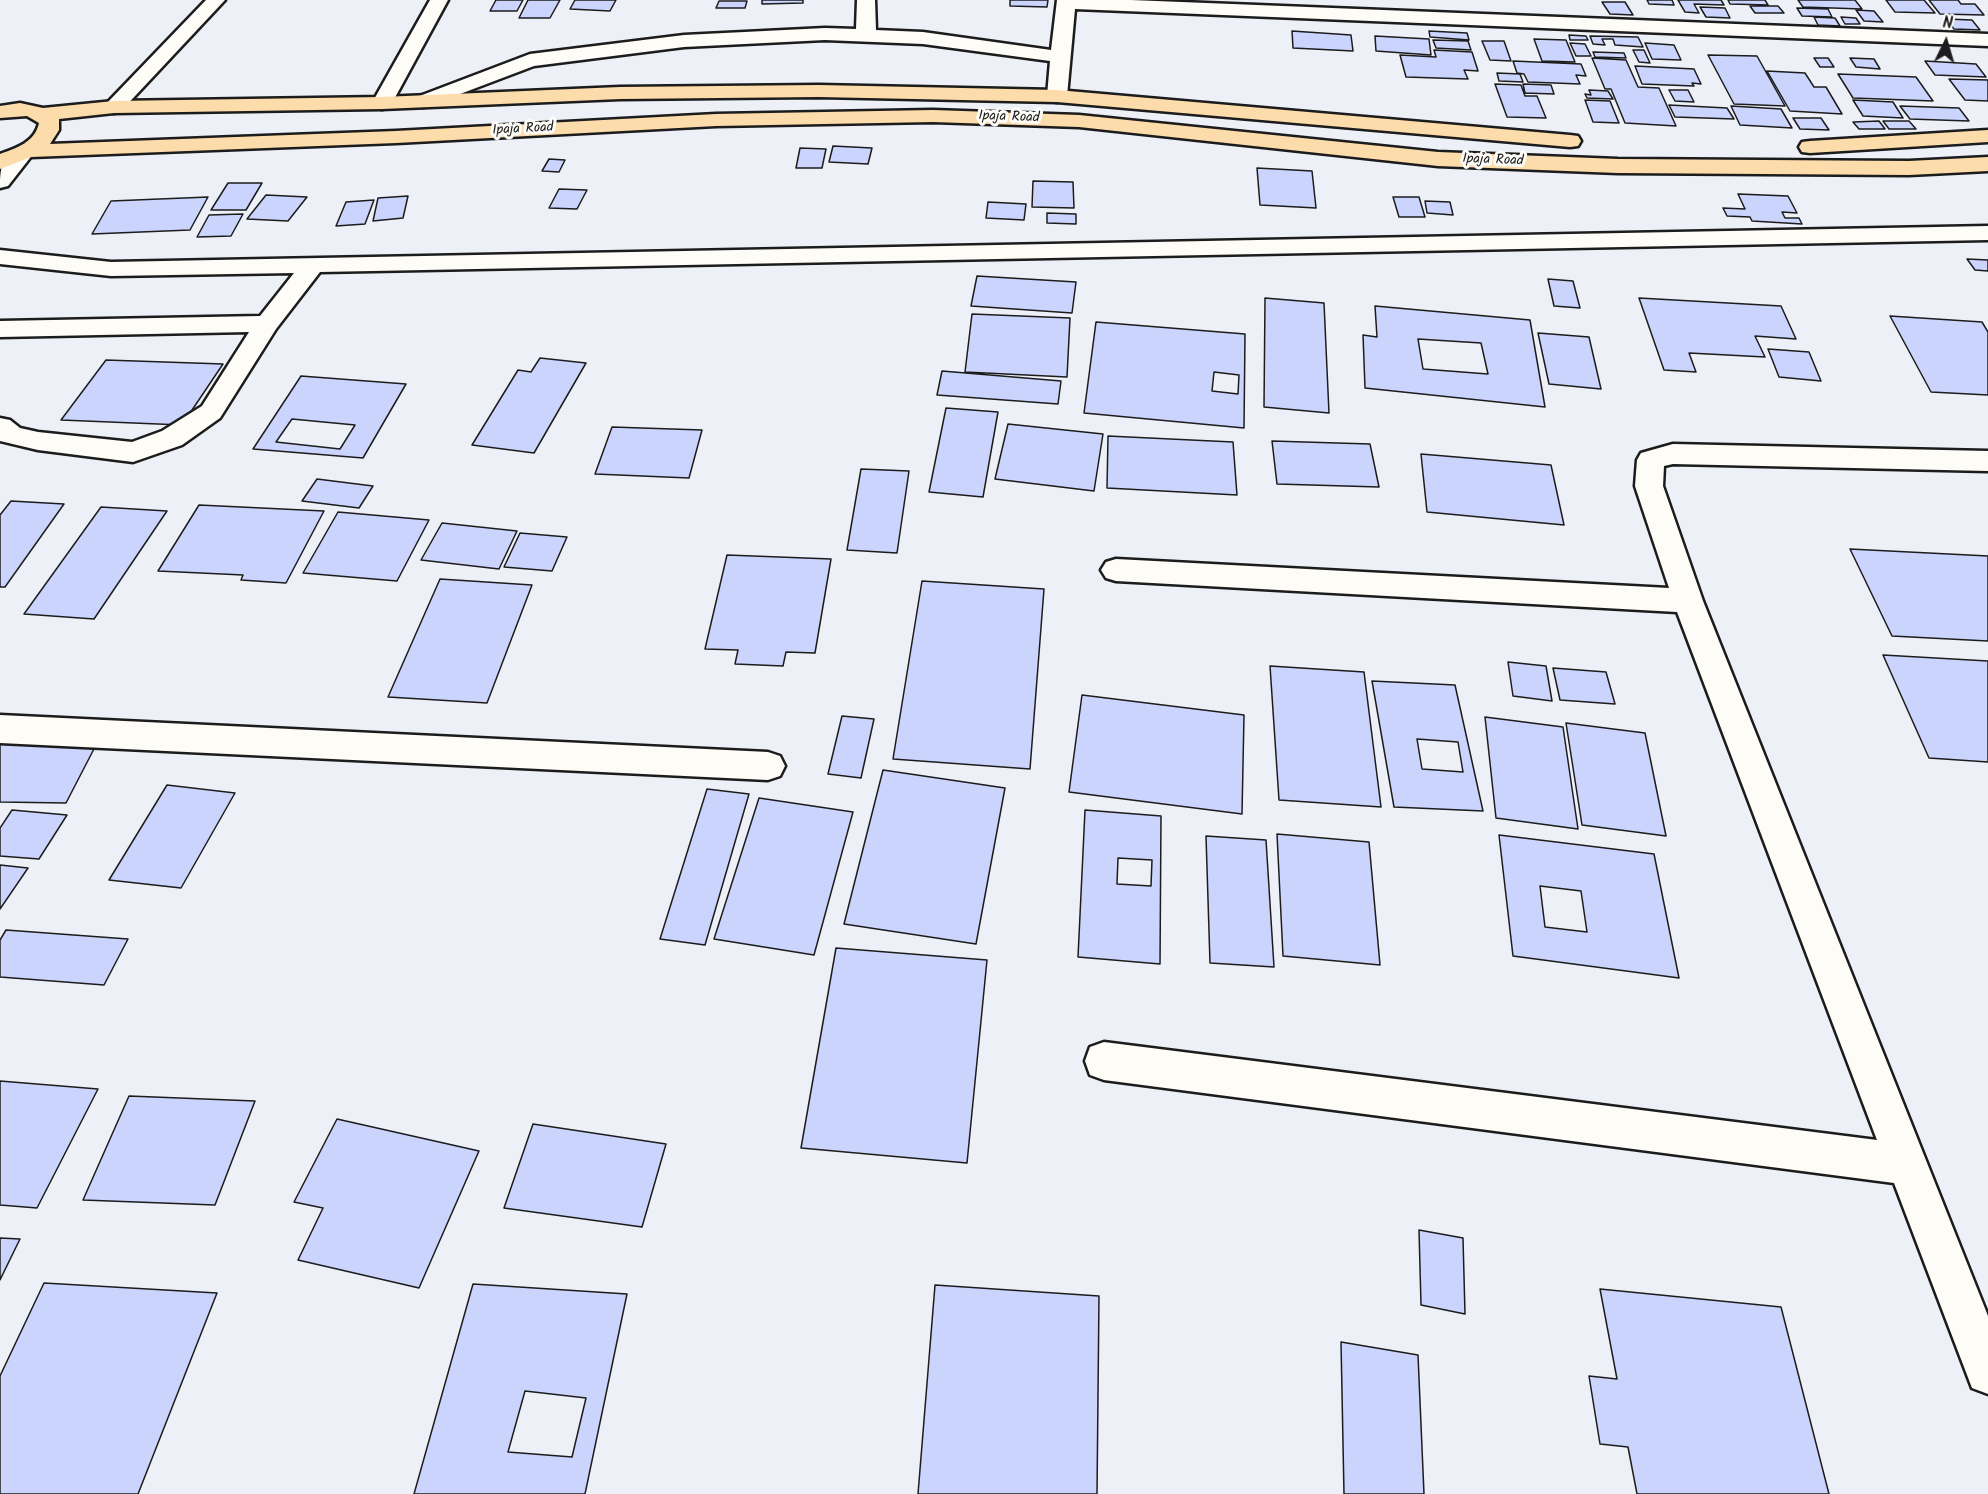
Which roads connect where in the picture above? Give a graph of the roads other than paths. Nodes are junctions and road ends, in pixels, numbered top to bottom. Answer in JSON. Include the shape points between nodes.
{"nodes":[{"id":1,"x":216,"y":0,"type":"edge"},
{"id":2,"x":439,"y":0,"type":"edge"},
{"id":3,"x":866,"y":0,"type":"edge"},
{"id":4,"x":1066,"y":1,"type":"edge"},
{"id":5,"x":866,"y":36,"type":"junction"},
{"id":6,"x":1988,"y":40,"type":"edge"},
{"id":7,"x":1061,"y":57,"type":"junction"},
{"id":8,"x":1057,"y":96,"type":"junction"},
{"id":9,"x":424,"y":101,"type":"junction"},
{"id":10,"x":382,"y":103,"type":"junction"},
{"id":11,"x":114,"y":107,"type":"junction"},
{"id":12,"x":0,"y":112,"type":"edge"},
{"id":13,"x":43,"y":114,"type":"junction"},
{"id":14,"x":1988,"y":136,"type":"edge"},
{"id":15,"x":1594,"y":143,"type":"dead end"},
{"id":16,"x":1653,"y":146,"type":"dead end"},
{"id":17,"x":25,"y":152,"type":"junction"},
{"id":18,"x":0,"y":162,"type":"edge"},
{"id":19,"x":1988,"y":164,"type":"edge"},
{"id":20,"x":0,"y":181,"type":"edge"},
{"id":21,"x":1988,"y":233,"type":"edge"},
{"id":22,"x":0,"y":256,"type":"edge"},
{"id":23,"x":313,"y":265,"type":"junction"},
{"id":24,"x":267,"y":324,"type":"junction"},
{"id":25,"x":0,"y":329,"type":"edge"},
{"id":26,"x":0,"y":427,"type":"edge"},
{"id":27,"x":1988,"y":461,"type":"edge"},
{"id":28,"x":1116,"y":570,"type":"dead end"},
{"id":29,"x":1688,"y":601,"type":"junction"},
{"id":30,"x":0,"y":729,"type":"edge"},
{"id":31,"x":768,"y":766,"type":"dead end"},
{"id":32,"x":1104,"y":1061,"type":"dead end"},
{"id":33,"x":1907,"y":1164,"type":"junction"},
{"id":34,"x":1988,"y":1372,"type":"edge"}],
"edges":[{"from":1,"to":11,"type":"street"},
{"from":2,"to":10,"type":"street"},
{"from":3,"to":5,"type":"street"},
{"from":4,"to":6,"type":"street"},
{"from":4,"to":7,"type":"street"},
{"from":5,"to":7,"type":"street","via":[[923,38]]},
{"from":5,"to":9,"type":"street","via":[[825,34],[684,41],[530,60]]},
{"from":7,"to":8,"type":"street"},
{"from":8,"to":9,"type":"main road","name":"Ipaja Road","via":[[819,91],[620,93]]},
{"from":8,"to":15,"type":"main road","name":"Ipaja Road"},
{"from":9,"to":10,"type":"main road","name":"Ipaja Road"},
{"from":10,"to":11,"type":"main road","name":"Ipaja Road"},
{"from":11,"to":13,"type":"main road","name":"Ipaja Road"},
{"from":12,"to":13,"type":"main road","name":"Ipaja Road","via":[[29,110]]},
{"from":13,"to":17,"type":"main road","via":[[50,121],[50,130]]},
{"from":14,"to":16,"type":"main road","via":[[1782,147]]},
{"from":17,"to":18,"type":"main road"},
{"from":17,"to":19,"type":"main road","name":"Ipaja Road","via":[[716,120],[933,116],[1079,121],[1438,159],[1618,166],[1909,168]]},
{"from":17,"to":20,"type":"street"},
{"from":21,"to":23,"type":"street"},
{"from":22,"to":23,"type":"street","via":[[111,269]]},
{"from":23,"to":24,"type":"street"},
{"from":24,"to":25,"type":"street"},
{"from":24,"to":26,"type":"street","via":[[212,412],[172,438],[133,452],[38,441],[12,436]]},
{"from":27,"to":29,"type":"street","via":[[1672,454],[1651,460],[1649,486]]},
{"from":28,"to":29,"type":"street"},
{"from":29,"to":33,"type":"street"},
{"from":30,"to":31,"type":"street"},
{"from":32,"to":33,"type":"street"},
{"from":33,"to":34,"type":"street"}]}
